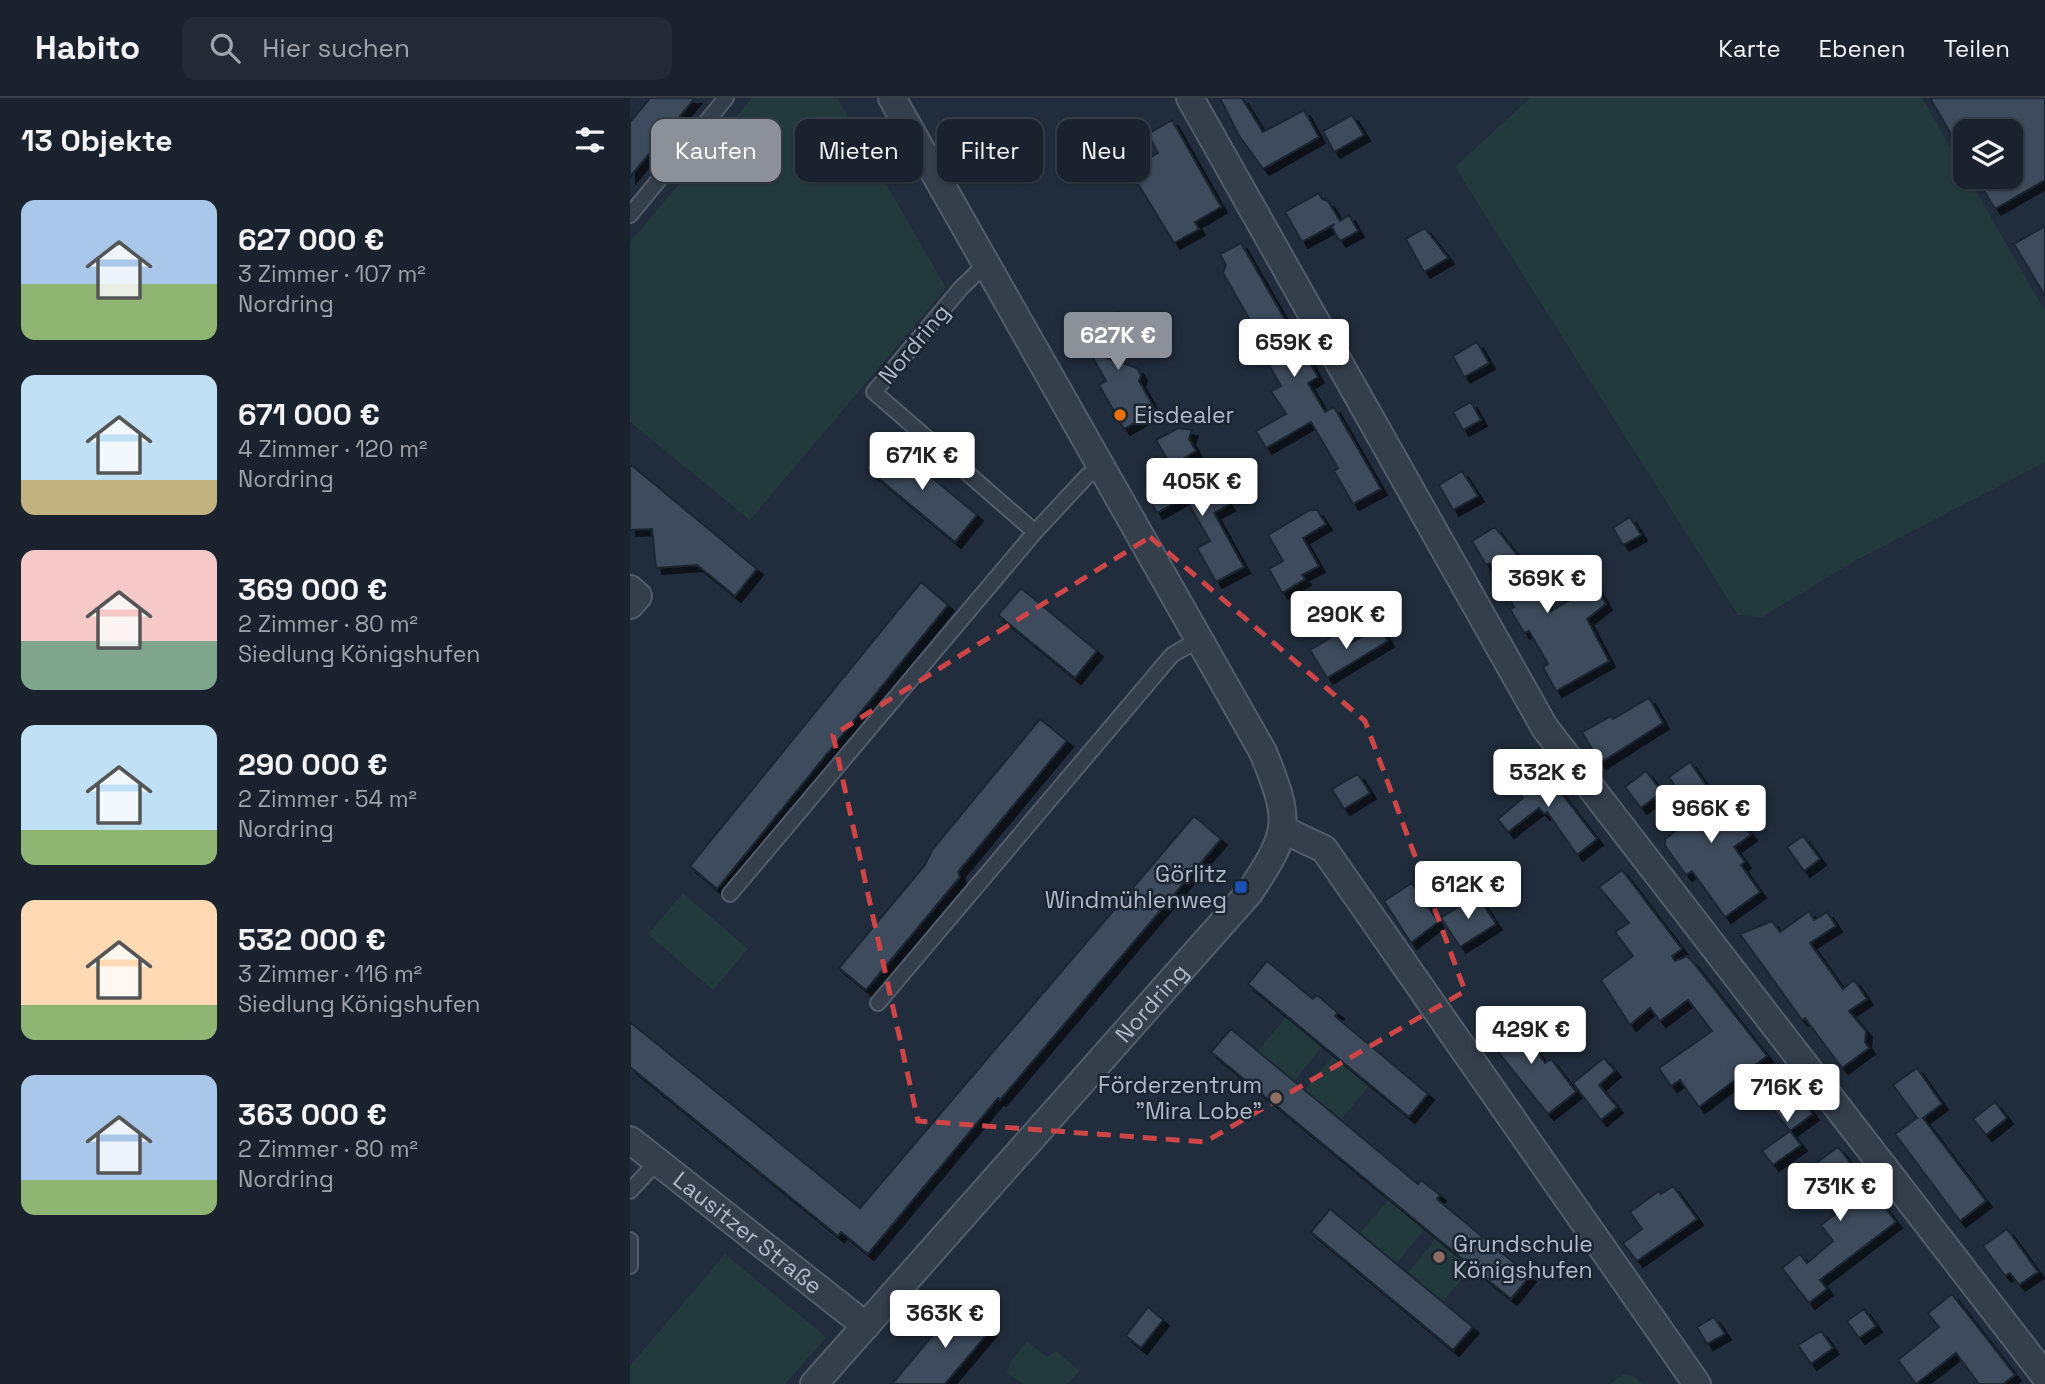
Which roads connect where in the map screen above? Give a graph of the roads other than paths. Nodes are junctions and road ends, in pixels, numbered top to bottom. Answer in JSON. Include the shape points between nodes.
{"nodes":[{"id":1,"x":726,"y":98,"type":"edge"},
{"id":2,"x":892,"y":98,"type":"edge"},
{"id":3,"x":1191,"y":98,"type":"edge"},
{"id":4,"x":630,"y":215,"type":"edge"},
{"id":5,"x":986,"y":264,"type":"junction"},
{"id":6,"x":1100,"y":469,"type":"junction"},
{"id":7,"x":1035,"y":532,"type":"junction"},
{"id":8,"x":630,"y":589,"type":"edge"},
{"id":9,"x":630,"y":605,"type":"edge"},
{"id":10,"x":1198,"y":640,"type":"junction"},
{"id":11,"x":1284,"y":830,"type":"junction"},
{"id":12,"x":730,"y":894,"type":"dead end"},
{"id":13,"x":878,"y":1003,"type":"dead end"},
{"id":14,"x":630,"y":1140,"type":"edge"},
{"id":15,"x":657,"y":1161,"type":"junction"},
{"id":16,"x":630,"y":1191,"type":"edge"},
{"id":17,"x":630,"y":1240,"type":"edge"},
{"id":18,"x":630,"y":1266,"type":"edge"},
{"id":19,"x":866,"y":1326,"type":"junction"},
{"id":20,"x":2045,"y":1376,"type":"edge"},
{"id":21,"x":814,"y":1384,"type":"edge"},
{"id":22,"x":1697,"y":1384,"type":"edge"}],
"edges":[{"from":1,"to":4,"type":"lane"},
{"from":2,"to":5,"type":"street"},
{"from":3,"to":20,"type":"street","via":[[1545,728]]},
{"from":5,"to":6,"type":"street"},
{"from":5,"to":7,"type":"lane","name":"Nordring","via":[[874,392]]},
{"from":6,"to":7,"type":"lane","via":[[1087,476]]},
{"from":6,"to":10,"type":"street"},
{"from":7,"to":12,"type":"lane"},
{"from":8,"to":9,"type":"street","via":[[638,596]]},
{"from":10,"to":11,"type":"street","via":[[1263,752],[1278,790]]},
{"from":10,"to":13,"type":"lane","via":[[1172,655]]},
{"from":11,"to":19,"type":"street","name":"Nordring","via":[[1249,893]]},
{"from":11,"to":22,"type":"street","via":[[1324,849]]},
{"from":14,"to":15,"type":"street","name":"Lausitzer Straße"},
{"from":15,"to":16,"type":"lane"},
{"from":15,"to":19,"type":"street","name":"Lausitzer Straße"},
{"from":17,"to":18,"type":"lane"},
{"from":19,"to":21,"type":"street","name":"Nordring"}]}
